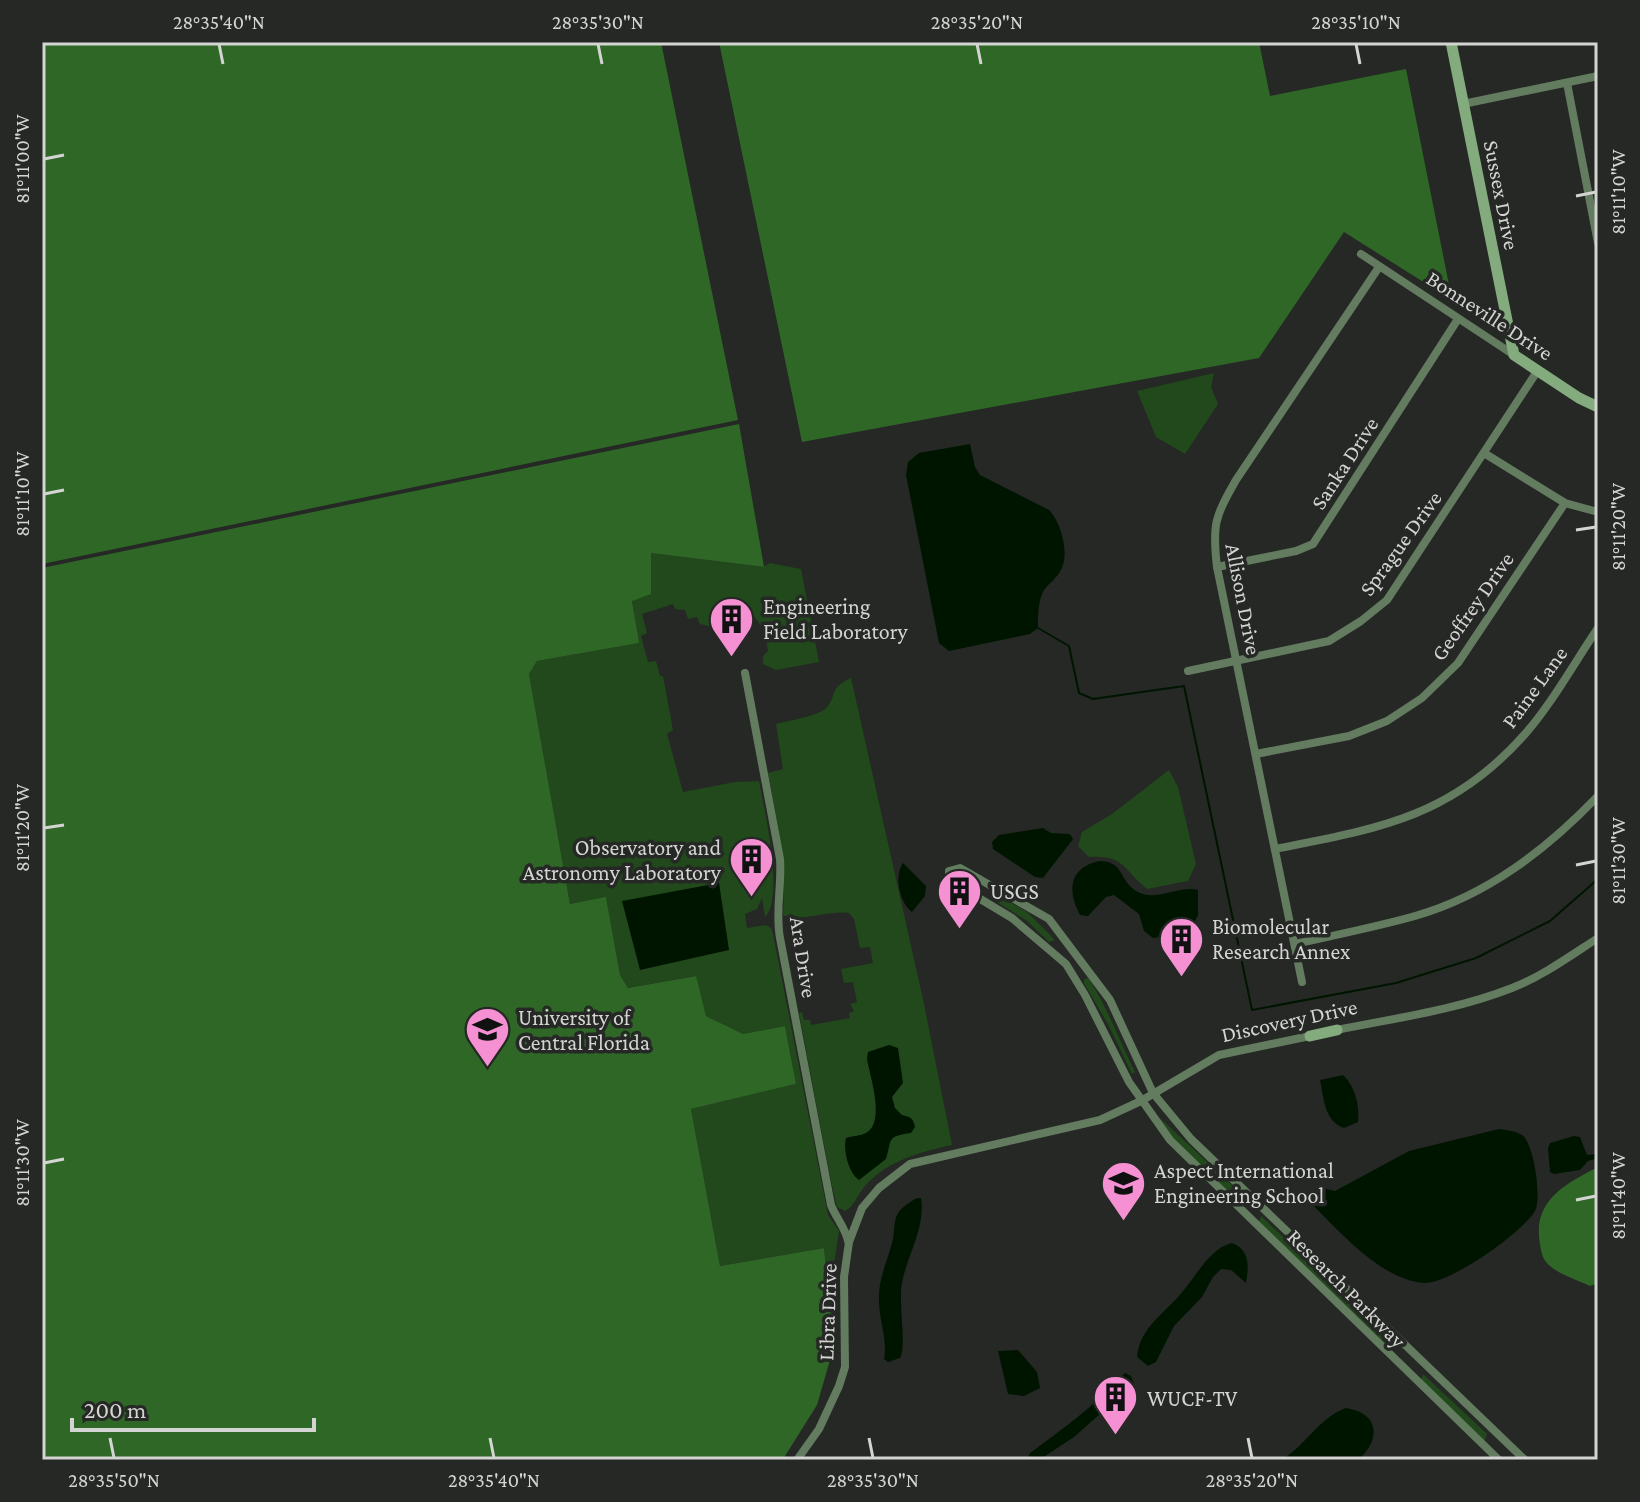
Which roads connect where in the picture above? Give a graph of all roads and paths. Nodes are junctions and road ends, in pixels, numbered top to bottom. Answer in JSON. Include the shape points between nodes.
{"nodes":[{"id":1,"x":1451,"y":42,"type":"edge"},
{"id":2,"x":1598,"y":76,"type":"edge"},
{"id":3,"x":1567,"y":83,"type":"junction"},
{"id":4,"x":1463,"y":104,"type":"junction"},
{"id":5,"x":1598,"y":243,"type":"edge"},
{"id":6,"x":1361,"y":254,"type":"dead end"},
{"id":7,"x":1379,"y":267,"type":"junction"},
{"id":8,"x":1458,"y":319,"type":"junction"},
{"id":9,"x":1514,"y":355,"type":"junction"},
{"id":10,"x":1538,"y":370,"type":"junction"},
{"id":11,"x":1598,"y":407,"type":"edge"},
{"id":12,"x":1484,"y":453,"type":"junction"},
{"id":13,"x":1565,"y":503,"type":"junction"},
{"id":14,"x":1598,"y":512,"type":"edge"},
{"id":15,"x":1217,"y":567,"type":"junction"},
{"id":16,"x":1598,"y":628,"type":"edge"},
{"id":17,"x":1238,"y":661,"type":"junction"},
{"id":18,"x":1188,"y":671,"type":"dead end"},
{"id":19,"x":745,"y":673,"type":"dead end"},
{"id":20,"x":1256,"y":754,"type":"junction"},
{"id":21,"x":1598,"y":796,"type":"edge"},
{"id":22,"x":1275,"y":849,"type":"junction"},
{"id":23,"x":1598,"y":938,"type":"edge"},
{"id":24,"x":1295,"y":944,"type":"junction"},
{"id":25,"x":1302,"y":982,"type":"dead end"},
{"id":26,"x":1337,"y":1030,"type":"joint"},
{"id":27,"x":1310,"y":1036,"type":"joint"},
{"id":28,"x":1153,"y":1093,"type":"junction"},
{"id":29,"x":1141,"y":1101,"type":"junction"},
{"id":30,"x":944,"y":1155,"type":"joint"},
{"id":31,"x":849,"y":1242,"type":"junction"},
{"id":32,"x":797,"y":1460,"type":"edge"},
{"id":33,"x":1499,"y":1460,"type":"edge"},
{"id":34,"x":1525,"y":1460,"type":"edge"}],
"edges":[{"from":1,"to":4,"type":"street","name":"Sussex Drive"},
{"from":2,"to":3,"type":"street"},
{"from":3,"to":4,"type":"street"},
{"from":3,"to":5,"type":"street"},
{"from":4,"to":9,"type":"street","name":"Sussex Drive"},
{"from":6,"to":7,"type":"street","name":"Bonneville Drive"},
{"from":7,"to":8,"type":"street","name":"Bonneville Drive"},
{"from":7,"to":15,"type":"street","name":"Allison Drive","via":[[1221,507],[1213,534]]},
{"from":8,"to":9,"type":"street","name":"Bonneville Drive"},
{"from":8,"to":15,"type":"street","name":"Sanka Drive","via":[[1313,544]]},
{"from":9,"to":10,"type":"street","name":"Bonneville Drive"},
{"from":10,"to":11,"type":"street","name":"Bonneville Drive"},
{"from":10,"to":12,"type":"street","name":"Sprague Drive"},
{"from":12,"to":13,"type":"street"},
{"from":12,"to":17,"type":"street","name":"Sprague Drive","via":[[1387,600],[1329,641]]},
{"from":13,"to":14,"type":"street"},
{"from":13,"to":20,"type":"street","name":"Geoffrey Drive","via":[[1458,663],[1422,698],[1387,721],[1349,736]]},
{"from":15,"to":17,"type":"street","name":"Allison Drive"},
{"from":16,"to":22,"type":"street","name":"Paine Lane","via":[[1526,733],[1487,771],[1443,801],[1370,831]]},
{"from":17,"to":18,"type":"street","name":"Sprague Drive"},
{"from":17,"to":20,"type":"street","name":"Allison Drive"},
{"from":19,"to":31,"type":"street","name":"Ara Drive","via":[[780,859],[780,938],[831,1205]]},
{"from":20,"to":22,"type":"street","name":"Allison Drive"},
{"from":21,"to":24,"type":"street","via":[[1563,833],[1508,875],[1455,902]]},
{"from":22,"to":24,"type":"street","name":"Allison Drive"},
{"from":23,"to":26,"type":"street","name":"Discovery Drive","via":[[1514,987],[1458,1006]]},
{"from":24,"to":25,"type":"street","name":"Allison Drive"},
{"from":26,"to":27,"type":"street","name":"Discovery Drive"},
{"from":27,"to":28,"type":"street","name":"Discovery Drive","via":[[1219,1055]]},
{"from":28,"to":29,"type":"street","name":"Discovery Drive"},
{"from":28,"to":29,"type":"street","name":"Research Parkway","via":[[1110,1000],[1049,919],[960,868],[951,869],[952,882],[1012,918],[1066,964]]},
{"from":28,"to":34,"type":"street","name":"Research Parkway","via":[[1191,1139]]},
{"from":29,"to":30,"type":"street","name":"Discovery Drive","via":[[1088,1125]]},
{"from":29,"to":33,"type":"street","name":"Research Parkway","via":[[1170,1140]]},
{"from":30,"to":31,"type":"street","name":"Libra Drive","via":[[910,1164],[879,1188],[862,1208]]},
{"from":31,"to":32,"type":"street","name":"Libra Drive","via":[[845,1367],[829,1409]]}]}
